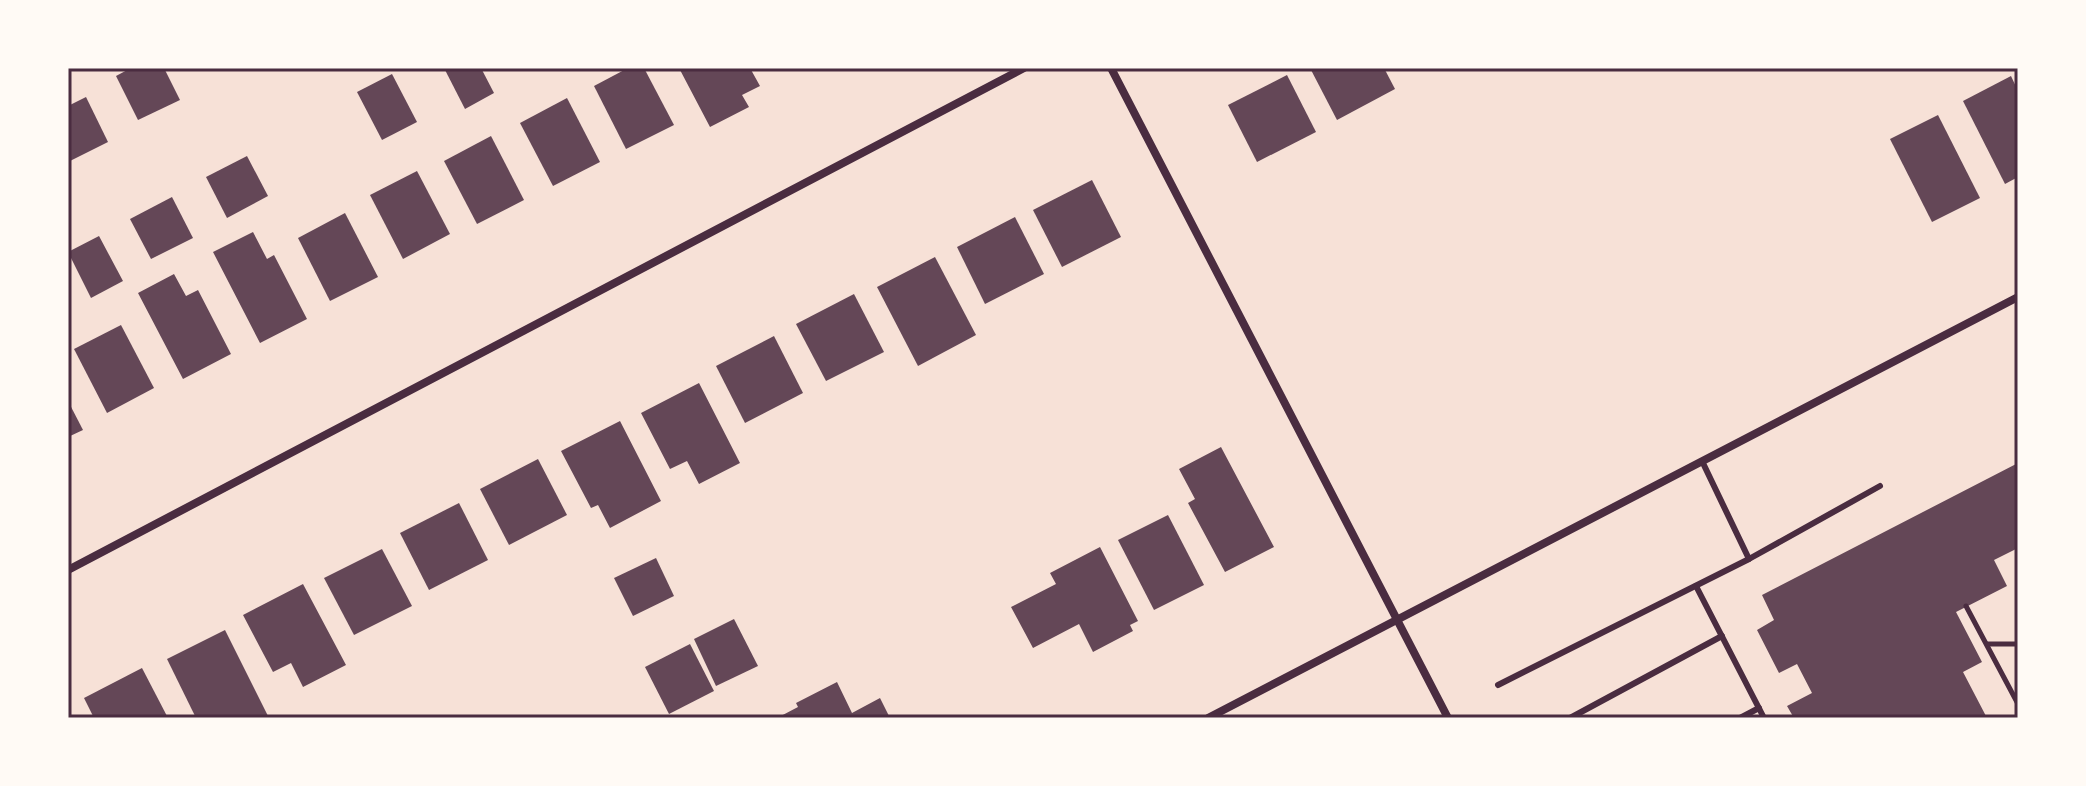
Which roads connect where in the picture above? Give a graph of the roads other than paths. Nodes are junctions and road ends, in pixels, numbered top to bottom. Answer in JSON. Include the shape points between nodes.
{"nodes":[{"id":1,"x":1024,"y":68,"type":"edge"},
{"id":2,"x":1111,"y":68,"type":"edge"},
{"id":3,"x":2018,"y":297,"type":"edge"},
{"id":4,"x":1702,"y":461,"type":"junction"},
{"id":5,"x":1880,"y":486,"type":"dead end"},
{"id":6,"x":1749,"y":559,"type":"junction"},
{"id":7,"x":68,"y":570,"type":"edge"},
{"id":8,"x":1696,"y":586,"type":"junction"},
{"id":9,"x":1397,"y":619,"type":"junction"},
{"id":10,"x":1722,"y":636,"type":"junction"},
{"id":11,"x":1498,"y":685,"type":"dead end"},
{"id":12,"x":1759,"y":708,"type":"junction"},
{"id":13,"x":1208,"y":718,"type":"edge"},
{"id":14,"x":1448,"y":718,"type":"edge"},
{"id":15,"x":1570,"y":718,"type":"edge"},
{"id":16,"x":1740,"y":718,"type":"edge"},
{"id":17,"x":1764,"y":718,"type":"edge"}],
"edges":[{"from":1,"to":7,"type":"street"},
{"from":2,"to":9,"type":"street"},
{"from":3,"to":4,"type":"street"},
{"from":4,"to":6,"type":"lane"},
{"from":4,"to":9,"type":"street"},
{"from":5,"to":6,"type":"lane"},
{"from":6,"to":8,"type":"lane"},
{"from":8,"to":10,"type":"lane"},
{"from":8,"to":11,"type":"lane"},
{"from":9,"to":13,"type":"street"},
{"from":9,"to":14,"type":"street"},
{"from":10,"to":12,"type":"lane"},
{"from":10,"to":15,"type":"lane"},
{"from":12,"to":16,"type":"lane"},
{"from":12,"to":17,"type":"lane"}]}
